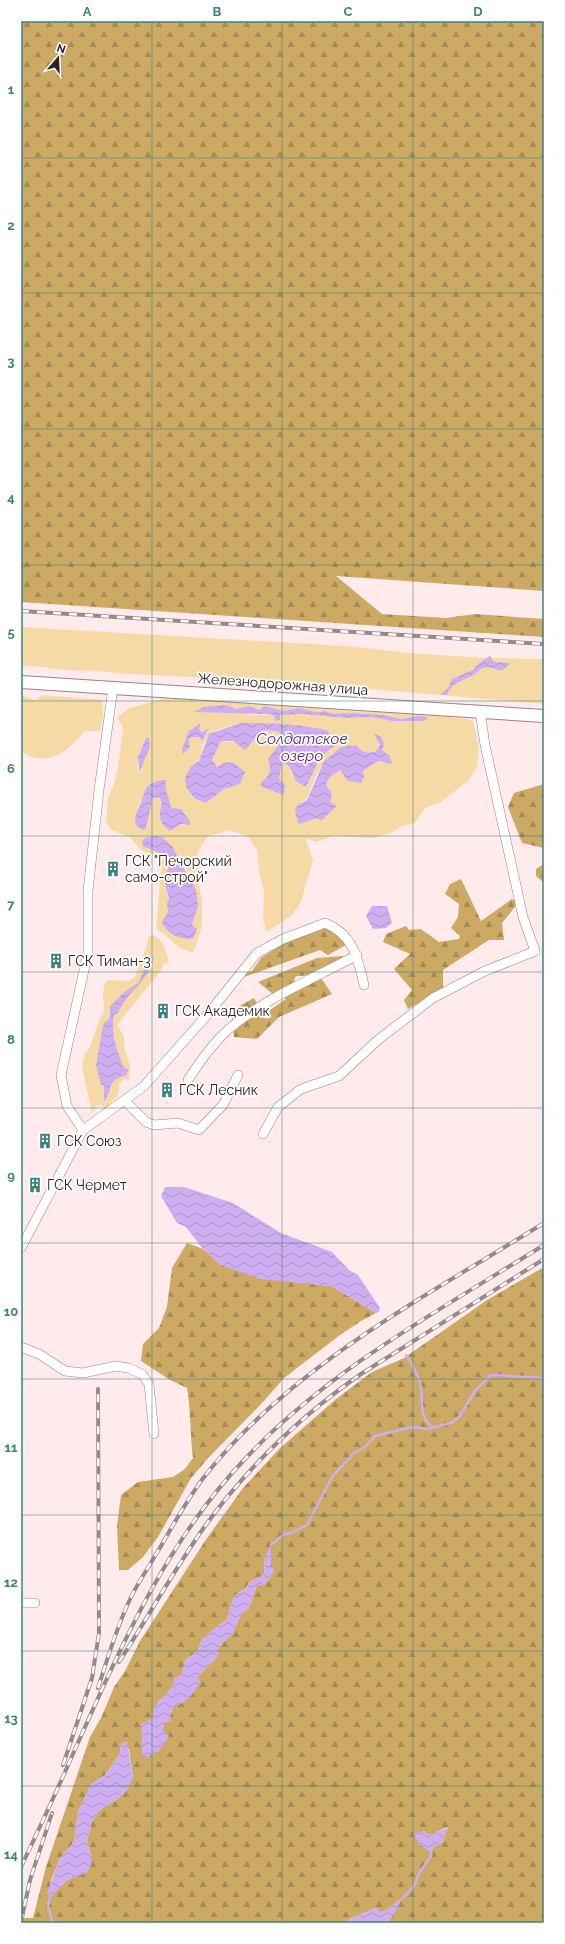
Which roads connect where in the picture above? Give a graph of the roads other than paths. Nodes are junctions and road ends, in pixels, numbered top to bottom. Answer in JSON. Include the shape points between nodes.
{"nodes":[{"id":1,"x":21,"y":682,"type":"edge"},
{"id":2,"x":113,"y":688,"type":"junction"},
{"id":3,"x":480,"y":711,"type":"junction"},
{"id":4,"x":544,"y":716,"type":"edge"},
{"id":5,"x":357,"y":955,"type":"junction"},
{"id":6,"x":364,"y":985,"type":"dead end"},
{"id":7,"x":238,"y":1075,"type":"dead end"},
{"id":8,"x":188,"y":1080,"type":"dead end"},
{"id":9,"x":125,"y":1101,"type":"junction"},
{"id":10,"x":84,"y":1130,"type":"junction"},
{"id":11,"x":263,"y":1134,"type":"dead end"},
{"id":12,"x":21,"y":1248,"type":"edge"},
{"id":13,"x":21,"y":1347,"type":"edge"},
{"id":14,"x":154,"y":1434,"type":"dead end"},
{"id":15,"x":21,"y":1603,"type":"edge"},
{"id":16,"x":35,"y":1603,"type":"dead end"}],
"edges":[{"from":1,"to":2,"type":"main road","name":"Железнодорожная улица"},
{"from":2,"to":3,"type":"main road","name":"Железнодорожная улица"},
{"from":2,"to":10,"type":"street","via":[[98,790],[88,891],[88,952],[61,1075],[67,1106]]},
{"from":3,"to":4,"type":"main road","name":"Железнодорожная улица"},
{"from":3,"to":11,"type":"street","via":[[485,745],[523,917],[535,951],[485,971],[433,998],[379,1039],[340,1076],[301,1088],[278,1107]]},
{"from":5,"to":6,"type":"street"},
{"from":5,"to":8,"type":"street","via":[[264,1004],[242,1019],[210,1049]]},
{"from":5,"to":9,"type":"street","via":[[336,927],[325,923],[283,939],[257,953],[208,1014],[144,1086]]},
{"from":7,"to":9,"type":"street","via":[[223,1105],[199,1130],[178,1123],[154,1125],[146,1122]]},
{"from":9,"to":10,"type":"street"},
{"from":10,"to":12,"type":"street"},
{"from":13,"to":14,"type":"street","via":[[40,1354],[65,1371],[83,1373],[116,1366],[142,1374],[149,1384]]},
{"from":15,"to":16,"type":"street"}]}
